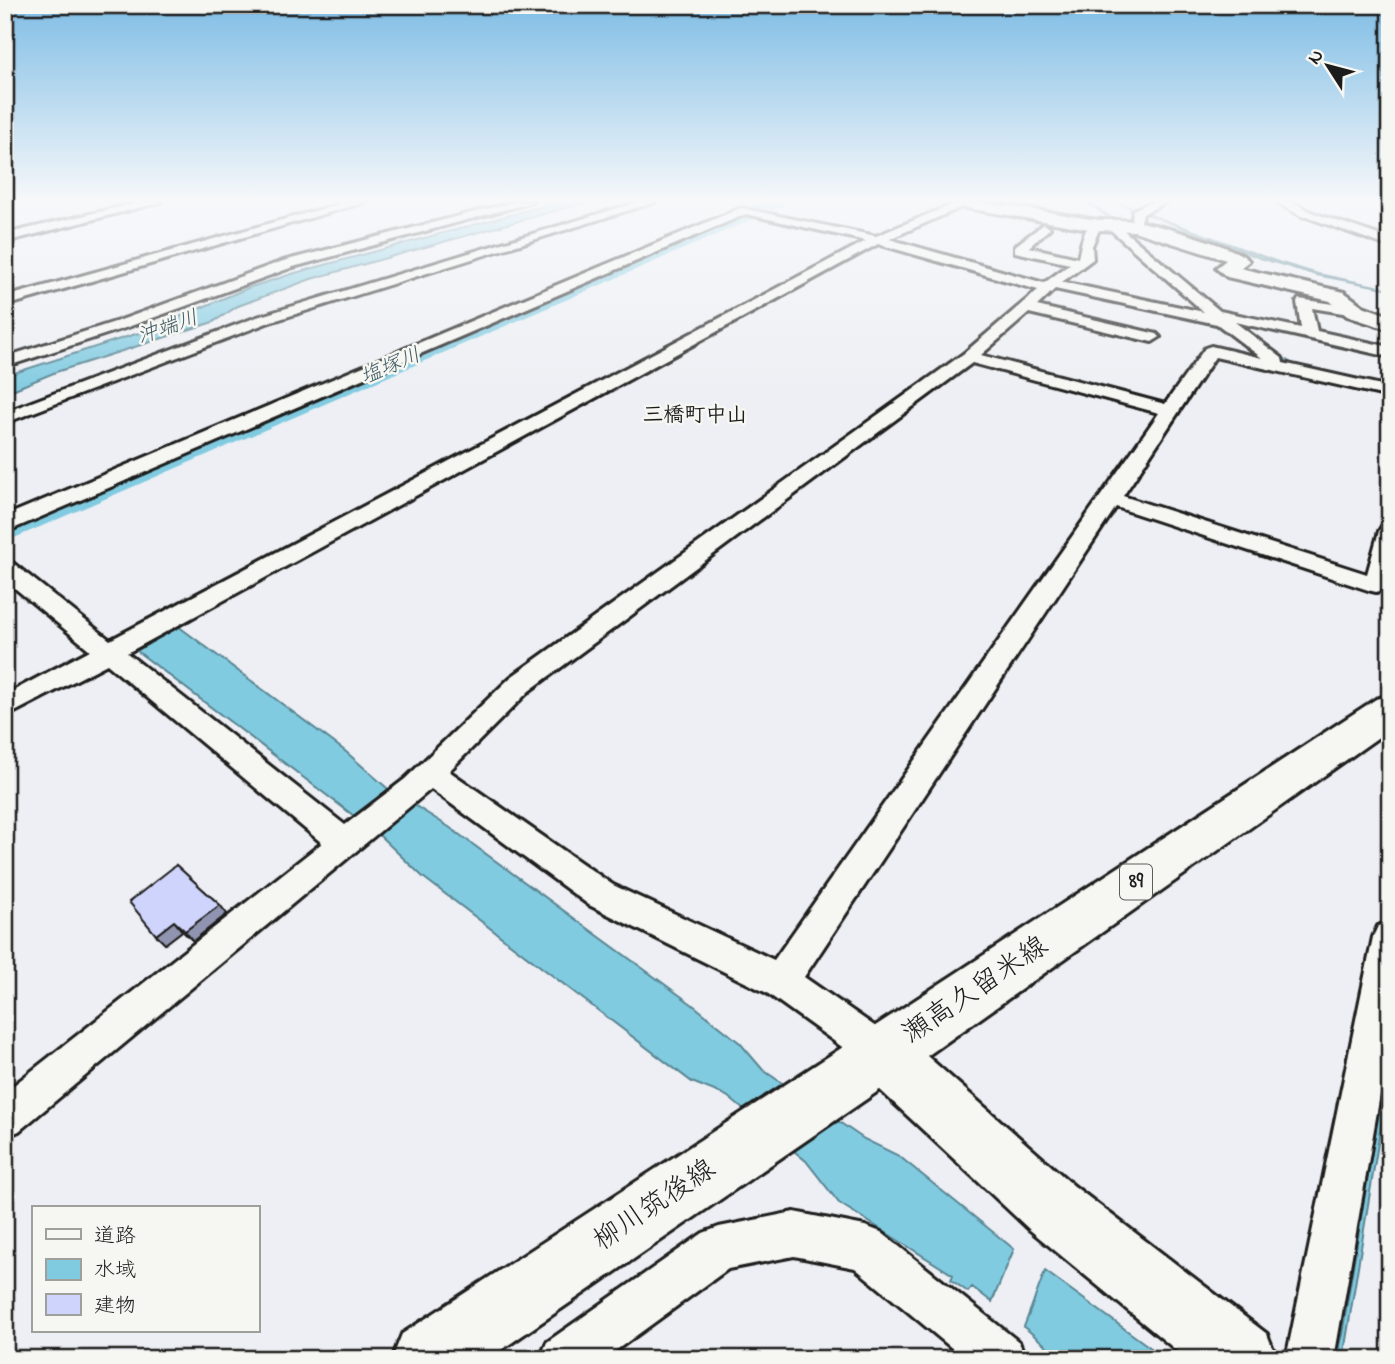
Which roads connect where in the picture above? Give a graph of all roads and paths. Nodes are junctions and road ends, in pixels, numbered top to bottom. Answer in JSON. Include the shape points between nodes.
{"nodes":[{"id":1,"x":134,"y":266,"type":"edge"},
{"id":2,"x":283,"y":266,"type":"edge"},
{"id":3,"x":440,"y":266,"type":"edge"},
{"id":4,"x":614,"y":266,"type":"edge"},
{"id":5,"x":829,"y":266,"type":"edge"},
{"id":6,"x":973,"y":266,"type":"edge"},
{"id":7,"x":1078,"y":266,"type":"edge"},
{"id":8,"x":1171,"y":266,"type":"edge"},
{"id":9,"x":1230,"y":266,"type":"edge"},
{"id":10,"x":1049,"y":286,"type":"junction"},
{"id":11,"x":5,"y":302,"type":"edge"},
{"id":12,"x":1026,"y":308,"type":"junction"},
{"id":13,"x":1355,"y":311,"type":"junction"},
{"id":14,"x":1219,"y":317,"type":"junction"},
{"id":15,"x":1390,"y":323,"type":"edge"},
{"id":16,"x":1310,"y":335,"type":"junction"},
{"id":17,"x":1152,"y":337,"type":"dead end"},
{"id":18,"x":1390,"y":352,"type":"edge"},
{"id":19,"x":969,"y":357,"type":"junction"},
{"id":20,"x":5,"y":362,"type":"edge"},
{"id":21,"x":1283,"y":366,"type":"junction"},
{"id":22,"x":1390,"y":392,"type":"edge"},
{"id":23,"x":1170,"y":411,"type":"junction"},
{"id":24,"x":5,"y":418,"type":"edge"},
{"id":25,"x":1110,"y":498,"type":"junction"},
{"id":26,"x":5,"y":524,"type":"edge"},
{"id":27,"x":1390,"y":531,"type":"edge"},
{"id":28,"x":5,"y":568,"type":"edge"},
{"id":29,"x":108,"y":651,"type":"junction"},
{"id":30,"x":5,"y":707,"type":"edge"},
{"id":31,"x":1390,"y":709,"type":"edge"},
{"id":32,"x":423,"y":780,"type":"junction"},
{"id":33,"x":355,"y":837,"type":"junction"},
{"id":34,"x":1390,"y":937,"type":"edge"},
{"id":35,"x":780,"y":981,"type":"junction"},
{"id":36,"x":883,"y":1054,"type":"junction"},
{"id":37,"x":5,"y":1117,"type":"edge"},
{"id":38,"x":427,"y":1359,"type":"edge"},
{"id":39,"x":564,"y":1359,"type":"edge"},
{"id":40,"x":1002,"y":1359,"type":"edge"},
{"id":41,"x":1242,"y":1359,"type":"edge"},
{"id":42,"x":1310,"y":1359,"type":"edge"}],
"edges":[{"from":1,"to":11,"type":"street"},
{"from":2,"to":20,"type":"street"},
{"from":3,"to":24,"type":"street","via":[[262,320]]},
{"from":4,"to":26,"type":"street"},
{"from":5,"to":29,"type":"street"},
{"from":6,"to":10,"type":"street"},
{"from":7,"to":10,"type":"street"},
{"from":8,"to":14,"type":"street"},
{"from":9,"to":13,"type":"main road","via":[[1226,268],[1234,273],[1336,296]]},
{"from":10,"to":12,"type":"street"},
{"from":10,"to":14,"type":"street"},
{"from":12,"to":17,"type":"street"},
{"from":12,"to":19,"type":"street"},
{"from":13,"to":15,"type":"main road"},
{"from":13,"to":16,"type":"street","via":[[1304,302]]},
{"from":14,"to":16,"type":"street"},
{"from":14,"to":21,"type":"street"},
{"from":16,"to":18,"type":"street"},
{"from":19,"to":23,"type":"street"},
{"from":19,"to":32,"type":"street","via":[[520,684]]},
{"from":21,"to":22,"type":"street"},
{"from":21,"to":23,"type":"street","via":[[1211,351]]},
{"from":23,"to":25,"type":"street"},
{"from":25,"to":27,"type":"street","via":[[1376,585]]},
{"from":25,"to":35,"type":"street"},
{"from":28,"to":29,"type":"street"},
{"from":29,"to":30,"type":"street"},
{"from":29,"to":33,"type":"street"},
{"from":31,"to":36,"type":"main road","name":"瀬高久留米線","number":"89"},
{"from":32,"to":33,"type":"street"},
{"from":32,"to":35,"type":"street","via":[[601,895]]},
{"from":33,"to":37,"type":"street"},
{"from":34,"to":42,"type":"street"},
{"from":35,"to":36,"type":"street"},
{"from":36,"to":38,"type":"main road","name":"柳川筑後線"},
{"from":36,"to":41,"type":"main road","name":"瀬高久留米線","via":[[1052,1209]]},
{"from":39,"to":40,"type":"street","via":[[719,1249],[794,1234],[865,1248]]}]}
